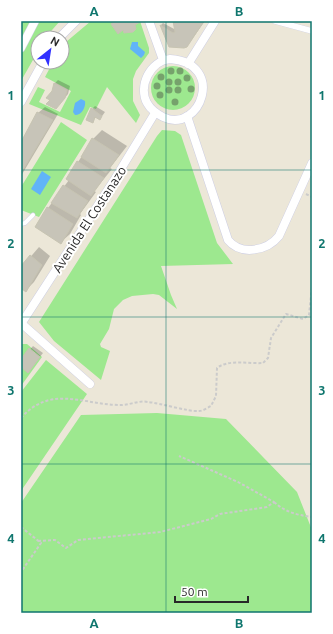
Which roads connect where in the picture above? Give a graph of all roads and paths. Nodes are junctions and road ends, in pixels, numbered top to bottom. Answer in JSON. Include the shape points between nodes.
{"nodes":[{"id":1,"x":35,"y":21,"type":"edge"},
{"id":2,"x":76,"y":21,"type":"edge"},
{"id":3,"x":149,"y":21,"type":"edge"},
{"id":4,"x":215,"y":21,"type":"edge"},
{"id":5,"x":275,"y":21,"type":"edge"},
{"id":6,"x":67,"y":30,"type":"edge"},
{"id":7,"x":312,"y":31,"type":"edge"},
{"id":8,"x":21,"y":48,"type":"edge"},
{"id":9,"x":163,"y":60,"type":"junction"},
{"id":10,"x":188,"y":64,"type":"junction"},
{"id":11,"x":39,"y":70,"type":"edge"},
{"id":12,"x":21,"y":102,"type":"edge"},
{"id":13,"x":155,"y":113,"type":"junction"},
{"id":14,"x":187,"y":116,"type":"junction"},
{"id":15,"x":312,"y":163,"type":"edge"},
{"id":16,"x":33,"y":215,"type":"dead end"},
{"id":17,"x":21,"y":224,"type":"edge"},
{"id":18,"x":312,"y":286,"type":"edge"},
{"id":19,"x":21,"y":324,"type":"edge"},
{"id":20,"x":90,"y":384,"type":"dead end"},
{"id":21,"x":25,"y":414,"type":"junction"},
{"id":22,"x":21,"y":415,"type":"edge"},
{"id":23,"x":21,"y":418,"type":"edge"},
{"id":24,"x":179,"y":456,"type":"dead end"},
{"id":25,"x":274,"y":502,"type":"junction"},
{"id":26,"x":312,"y":518,"type":"edge"},
{"id":27,"x":21,"y":528,"type":"edge"},
{"id":28,"x":38,"y":541,"type":"junction"},
{"id":29,"x":21,"y":572,"type":"edge"}],
"edges":[{"from":1,"to":8,"type":"street"},
{"from":2,"to":6,"type":"street"},
{"from":3,"to":9,"type":"street"},
{"from":4,"to":10,"type":"street"},
{"from":5,"to":7,"type":"street"},
{"from":9,"to":10,"type":"street","via":[[181,60]]},
{"from":9,"to":13,"type":"street","via":[[150,70],[144,82],[147,104]]},
{"from":10,"to":14,"type":"street","via":[[200,74],[203,86],[197,108]]},
{"from":11,"to":12,"type":"street"},
{"from":13,"to":14,"type":"street","via":[[166,118],[177,119]]},
{"from":13,"to":19,"type":"street","name":"Avenida El Costanazo"},
{"from":14,"to":15,"type":"street","via":[[228,240],[241,250],[266,247],[279,236]]},
{"from":16,"to":17,"type":"lane","via":[[25,224]]},
{"from":18,"to":21,"type":"path","via":[[309,315],[303,319],[286,314],[271,338],[268,358],[263,363],[230,363],[217,368],[216,396],[211,406],[199,411],[146,401],[124,406],[66,398],[39,404]]},
{"from":19,"to":20,"type":"street"},
{"from":21,"to":22,"type":"path"},
{"from":21,"to":23,"type":"path"},
{"from":24,"to":25,"type":"path","via":[[238,482]]},
{"from":25,"to":26,"type":"path","via":[[289,512]]},
{"from":25,"to":28,"type":"path","via":[[267,507],[220,514],[211,519],[160,532],[78,540],[66,548],[55,540]]},
{"from":27,"to":28,"type":"path"},
{"from":28,"to":29,"type":"path","via":[[41,544]]}]}
